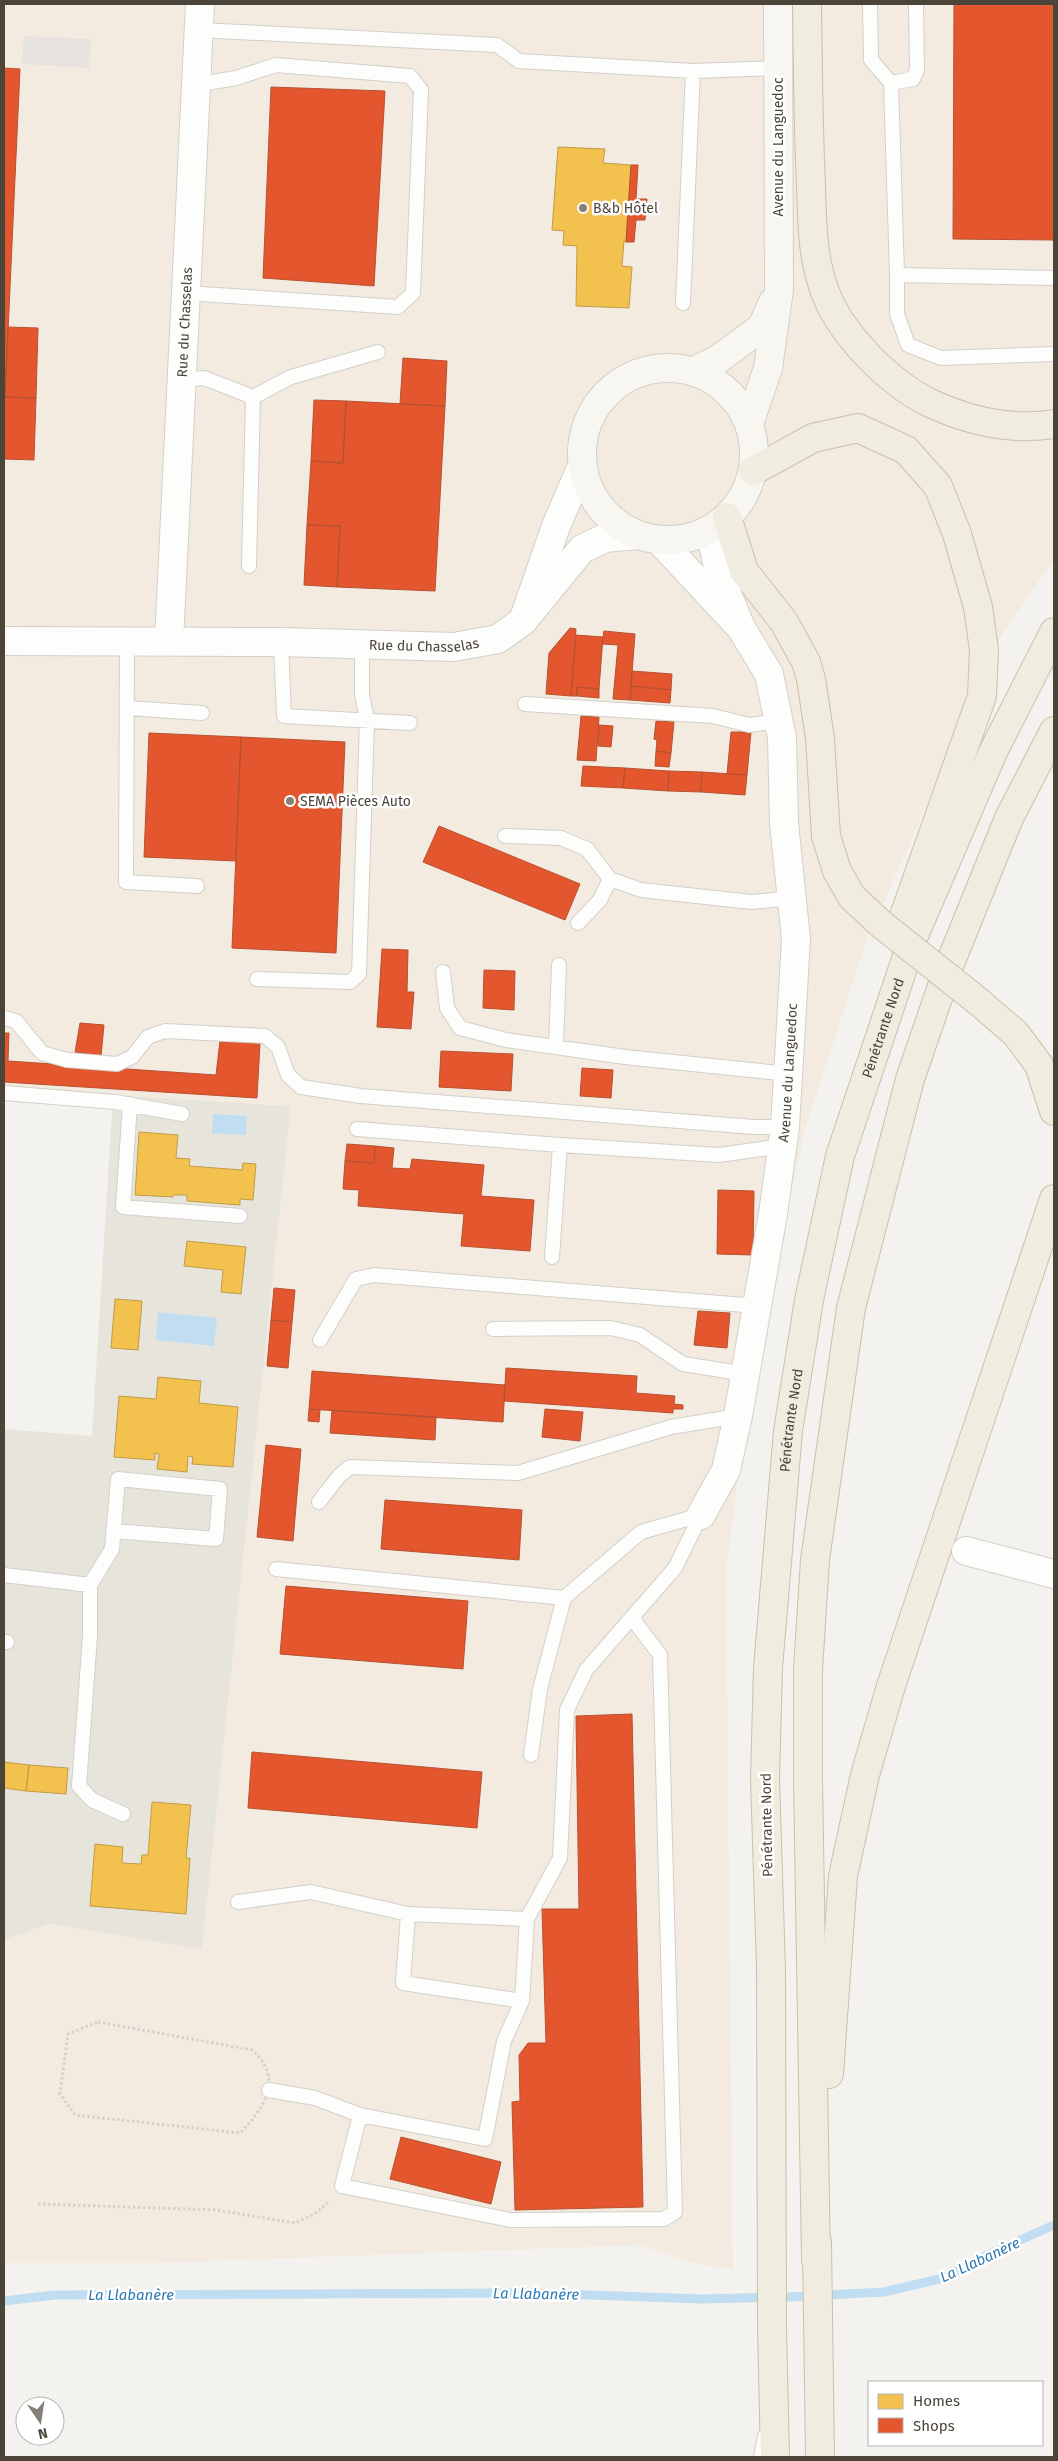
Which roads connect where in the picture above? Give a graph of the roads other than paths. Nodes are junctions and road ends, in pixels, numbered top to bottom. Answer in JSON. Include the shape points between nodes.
{"nodes":[{"id":1,"x":778,"y":4,"type":"edge"},
{"id":2,"x":807,"y":4,"type":"edge"},
{"id":3,"x":870,"y":4,"type":"edge"},
{"id":4,"x":916,"y":4,"type":"edge"},
{"id":5,"x":199,"y":17,"type":"edge"},
{"id":6,"x":778,"y":68,"type":"junction"},
{"id":7,"x":693,"y":71,"type":"junction"},
{"id":8,"x":891,"y":83,"type":"junction"},
{"id":9,"x":195,"y":85,"type":"junction"},
{"id":10,"x":897,"y":275,"type":"junction"},
{"id":11,"x":1054,"y":278,"type":"edge"},
{"id":12,"x":779,"y":290,"type":"junction"},
{"id":13,"x":186,"y":293,"type":"junction"},
{"id":14,"x":683,"y":303,"type":"dead end"},
{"id":15,"x":378,"y":352,"type":"dead end"},
{"id":16,"x":1054,"y":354,"type":"edge"},
{"id":17,"x":694,"y":371,"type":"junction"},
{"id":18,"x":183,"y":380,"type":"junction"},
{"id":19,"x":253,"y":397,"type":"junction"},
{"id":20,"x":750,"y":424,"type":"junction"},
{"id":21,"x":1054,"y":424,"type":"edge"},
{"id":22,"x":582,"y":466,"type":"junction"},
{"id":23,"x":753,"y":471,"type":"junction"},
{"id":24,"x":718,"y":523,"type":"junction"},
{"id":25,"x":648,"y":537,"type":"junction"},
{"id":26,"x":249,"y":566,"type":"dead end"},
{"id":27,"x":523,"y":622,"type":"junction"},
{"id":28,"x":741,"y":628,"type":"junction"},
{"id":29,"x":1054,"y":632,"type":"edge"},
{"id":30,"x":4,"y":641,"type":"edge"},
{"id":31,"x":127,"y":641,"type":"junction"},
{"id":32,"x":169,"y":641,"type":"junction"},
{"id":33,"x":281,"y":642,"type":"junction"},
{"id":34,"x":362,"y":644,"type":"junction"},
{"id":35,"x":525,"y":704,"type":"dead end"},
{"id":36,"x":127,"y":708,"type":"junction"},
{"id":37,"x":202,"y":713,"type":"dead end"},
{"id":38,"x":367,"y":720,"type":"junction"},
{"id":39,"x":779,"y":721,"type":"junction"},
{"id":40,"x":410,"y":723,"type":"dead end"},
{"id":41,"x":1054,"y":731,"type":"edge"},
{"id":42,"x":505,"y":836,"type":"dead end"},
{"id":43,"x":610,"y":879,"type":"junction"},
{"id":44,"x":197,"y":886,"type":"dead end"},
{"id":45,"x":792,"y":898,"type":"junction"},
{"id":46,"x":578,"y":923,"type":"dead end"},
{"id":47,"x":559,"y":965,"type":"dead end"},
{"id":48,"x":443,"y":972,"type":"dead end"},
{"id":49,"x":257,"y":978,"type":"dead end"},
{"id":50,"x":4,"y":1018,"type":"edge"},
{"id":51,"x":556,"y":1047,"type":"junction"},
{"id":52,"x":788,"y":1074,"type":"junction"},
{"id":53,"x":4,"y":1093,"type":"edge"},
{"id":54,"x":130,"y":1104,"type":"junction"},
{"id":55,"x":1054,"y":1111,"type":"edge"},
{"id":56,"x":182,"y":1114,"type":"dead end"},
{"id":57,"x":358,"y":1129,"type":"dead end"},
{"id":58,"x":783,"y":1136,"type":"junction"},
{"id":59,"x":560,"y":1146,"type":"junction"},
{"id":60,"x":840,"y":1156,"type":"junction"},
{"id":61,"x":1054,"y":1199,"type":"edge"},
{"id":62,"x":240,"y":1216,"type":"dead end"},
{"id":63,"x":552,"y":1257,"type":"dead end"},
{"id":64,"x":757,"y":1306,"type":"junction"},
{"id":65,"x":493,"y":1329,"type":"dead end"},
{"id":66,"x":320,"y":1340,"type":"dead end"},
{"id":67,"x":746,"y":1374,"type":"junction"},
{"id":68,"x":738,"y":1416,"type":"junction"},
{"id":69,"x":319,"y":1502,"type":"dead end"},
{"id":70,"x":701,"y":1516,"type":"junction"},
{"id":71,"x":113,"y":1531,"type":"junction"},
{"id":72,"x":966,"y":1551,"type":"dead end"},
{"id":73,"x":276,"y":1569,"type":"dead end"},
{"id":74,"x":1054,"y":1574,"type":"edge"},
{"id":75,"x":4,"y":1576,"type":"edge"},
{"id":76,"x":90,"y":1585,"type":"junction"},
{"id":77,"x":564,"y":1598,"type":"junction"},
{"id":78,"x":632,"y":1618,"type":"junction"},
{"id":79,"x":531,"y":1754,"type":"dead end"},
{"id":80,"x":123,"y":1814,"type":"dead end"},
{"id":81,"x":238,"y":1902,"type":"dead end"},
{"id":82,"x":408,"y":1914,"type":"junction"},
{"id":83,"x":527,"y":1918,"type":"junction"},
{"id":84,"x":522,"y":2001,"type":"junction"},
{"id":85,"x":269,"y":2090,"type":"road end"},
{"id":86,"x":360,"y":2114,"type":"junction"},
{"id":87,"x":816,"y":2260,"type":"junction"},
{"id":88,"x":774,"y":2386,"type":"junction"},
{"id":89,"x":761,"y":2457,"type":"edge"},
{"id":90,"x":775,"y":2457,"type":"edge"},
{"id":91,"x":820,"y":2457,"type":"edge"}],
"edges":[{"from":1,"to":6,"type":"main road","name":"Avenue du Languedoc"},
{"from":2,"to":21,"type":"highway","via":[[808,138],[814,251],[824,291],[848,332],[882,370],[912,394],[949,412],[1002,426]]},
{"from":3,"to":8,"type":"lane","via":[[872,60]]},
{"from":4,"to":8,"type":"lane","via":[[917,70],[913,79]]},
{"from":5,"to":7,"type":"lane","via":[[497,45],[519,62]]},
{"from":5,"to":9,"type":"street","name":"Rue du Chasselas"},
{"from":6,"to":7,"type":"lane"},
{"from":6,"to":12,"type":"main road","name":"Avenue du Languedoc"},
{"from":7,"to":14,"type":"lane"},
{"from":8,"to":10,"type":"lane"},
{"from":9,"to":13,"type":"street","name":"Rue du Chasselas"},
{"from":9,"to":13,"type":"lane","via":[[236,78],[276,65],[410,76],[421,90],[413,293],[398,306]]},
{"from":10,"to":11,"type":"lane"},
{"from":10,"to":16,"type":"lane","via":[[897,314],[908,345],[941,358]]},
{"from":12,"to":17,"type":"main road","name":"Avenue du Languedoc","via":[[762,327],[717,360]]},
{"from":12,"to":20,"type":"main road","name":"Avenue du Languedoc","via":[[768,368]]},
{"from":13,"to":18,"type":"street","name":"Rue du Chasselas"},
{"from":15,"to":19,"type":"lane","via":[[291,376]]},
{"from":17,"to":20,"type":"main road","via":[[718,382],[737,401]]},
{"from":17,"to":22,"type":"main road","via":[[665,367],[636,372],[612,388],[593,410],[582,437]]},
{"from":18,"to":19,"type":"lane","via":[[204,378]]},
{"from":18,"to":32,"type":"street","name":"Rue du Chasselas"},
{"from":19,"to":26,"type":"lane"},
{"from":20,"to":23,"type":"main road","via":[[754,447]]},
{"from":22,"to":25,"type":"main road","via":[[588,488],[600,508],[617,524]]},
{"from":22,"to":27,"type":"street","via":[[556,526]]},
{"from":23,"to":24,"type":"main road","via":[[744,496]]},
{"from":23,"to":60,"type":"highway","via":[[813,438],[858,428],[906,450],[938,486],[957,534],[978,607],[984,650],[982,696],[902,917]]},
{"from":24,"to":25,"type":"main road","via":[[685,538]]},
{"from":24,"to":28,"type":"street","name":"Avenue du Languedoc","via":[[720,576]]},
{"from":24,"to":55,"type":"highway","bridge":true,"via":[[744,571],[784,622],[806,662],[819,729],[826,836],[838,872],[852,897],[1016,1034],[1039,1065]]},
{"from":25,"to":27,"type":"street","name":"Rue du Chasselas","via":[[605,538],[582,549]]},
{"from":25,"to":28,"type":"street","name":"Avenue du Languedoc"},
{"from":27,"to":34,"type":"street","name":"Rue du Chasselas","via":[[498,639],[454,647]]},
{"from":28,"to":39,"type":"street","name":"Avenue du Languedoc","via":[[769,674]]},
{"from":29,"to":60,"type":"highway","name":"Pénétrante Nord","via":[[993,752],[913,938]]},
{"from":30,"to":31,"type":"street","name":"Rue du Chasselas"},
{"from":31,"to":32,"type":"street","name":"Rue du Chasselas"},
{"from":31,"to":36,"type":"lane"},
{"from":32,"to":33,"type":"street","name":"Rue du Chasselas"},
{"from":33,"to":34,"type":"street","name":"Rue du Chasselas"},
{"from":33,"to":38,"type":"lane","via":[[284,716]]},
{"from":34,"to":38,"type":"lane","via":[[362,694]]},
{"from":35,"to":39,"type":"lane","via":[[714,716],[749,725]]},
{"from":36,"to":37,"type":"lane"},
{"from":36,"to":44,"type":"lane","via":[[126,882]]},
{"from":38,"to":40,"type":"lane"},
{"from":38,"to":49,"type":"lane","via":[[359,974],[350,982]]},
{"from":39,"to":45,"type":"street","name":"Avenue du Languedoc","via":[[784,824]]},
{"from":41,"to":87,"type":"highway","via":[[1009,818],[949,966],[910,1078],[851,1308],[815,1560],[808,1670]]},
{"from":42,"to":43,"type":"lane","via":[[561,838],[587,849]]},
{"from":43,"to":45,"type":"lane","via":[[641,890],[752,902]]},
{"from":43,"to":46,"type":"lane","via":[[600,900]]},
{"from":45,"to":52,"type":"street","name":"Avenue du Languedoc","via":[[796,939]]},
{"from":47,"to":51,"type":"lane"},
{"from":48,"to":51,"type":"lane","via":[[447,1008],[460,1028],[506,1040]]},
{"from":50,"to":58,"type":"lane","via":[[16,1021],[42,1053],[67,1060],[117,1064],[132,1057],[148,1037],[165,1031],[265,1036],[278,1047],[288,1075],[301,1087],[361,1096],[754,1127]]},
{"from":51,"to":52,"type":"lane"},
{"from":52,"to":58,"type":"street","name":"Avenue du Languedoc"},
{"from":53,"to":54,"type":"lane"},
{"from":54,"to":56,"type":"lane"},
{"from":54,"to":62,"type":"lane","via":[[123,1207]]},
{"from":57,"to":59,"type":"lane"},
{"from":58,"to":59,"type":"lane","via":[[719,1155]]},
{"from":58,"to":64,"type":"street","name":"Avenue du Languedoc"},
{"from":59,"to":63,"type":"lane"},
{"from":60,"to":88,"type":"highway","name":"Pénétrante Nord","via":[[808,1300],[788,1431],[768,1668],[765,1779],[771,1969]]},
{"from":61,"to":87,"type":"highway","via":[[891,1686],[865,1775],[843,1876]]},
{"from":64,"to":66,"type":"lane","via":[[374,1275],[356,1279]]},
{"from":64,"to":67,"type":"street","name":"Avenue du Languedoc"},
{"from":65,"to":67,"type":"lane","via":[[611,1328],[640,1335],[682,1364]]},
{"from":67,"to":68,"type":"street","name":"Avenue du Languedoc"},
{"from":68,"to":69,"type":"lane","via":[[671,1427],[518,1473],[350,1467]]},
{"from":68,"to":70,"type":"street","name":"Avenue du Languedoc","via":[[726,1470]]},
{"from":70,"to":77,"type":"lane","via":[[641,1532]]},
{"from":70,"to":78,"type":"lane","via":[[675,1568]]},
{"from":71,"to":71,"type":"lane","via":[[118,1479],[220,1489],[216,1538]]},
{"from":71,"to":76,"type":"lane","via":[[112,1549]]},
{"from":72,"to":74,"type":"street"},
{"from":73,"to":77,"type":"lane"},
{"from":75,"to":76,"type":"lane"},
{"from":76,"to":80,"type":"lane","via":[[90,1636],[79,1786],[92,1800]]},
{"from":77,"to":79,"type":"lane","via":[[540,1689]]},
{"from":78,"to":83,"type":"lane","via":[[586,1670],[567,1710],[560,1858]]},
{"from":78,"to":86,"type":"lane","via":[[660,1655],[675,2212],[664,2219],[510,2220],[342,2186]]},
{"from":81,"to":82,"type":"lane","via":[[311,1892]]},
{"from":82,"to":83,"type":"lane"},
{"from":82,"to":84,"type":"lane","via":[[403,1983]]},
{"from":83,"to":84,"type":"lane"},
{"from":84,"to":86,"type":"lane","via":[[504,2041],[486,2139]]},
{"from":85,"to":86,"type":"lane","via":[[315,2098]]},
{"from":87,"to":91,"type":"highway"},
{"from":88,"to":89,"type":"lane"},
{"from":88,"to":90,"type":"highway","name":"Pénétrante Nord"}]}
